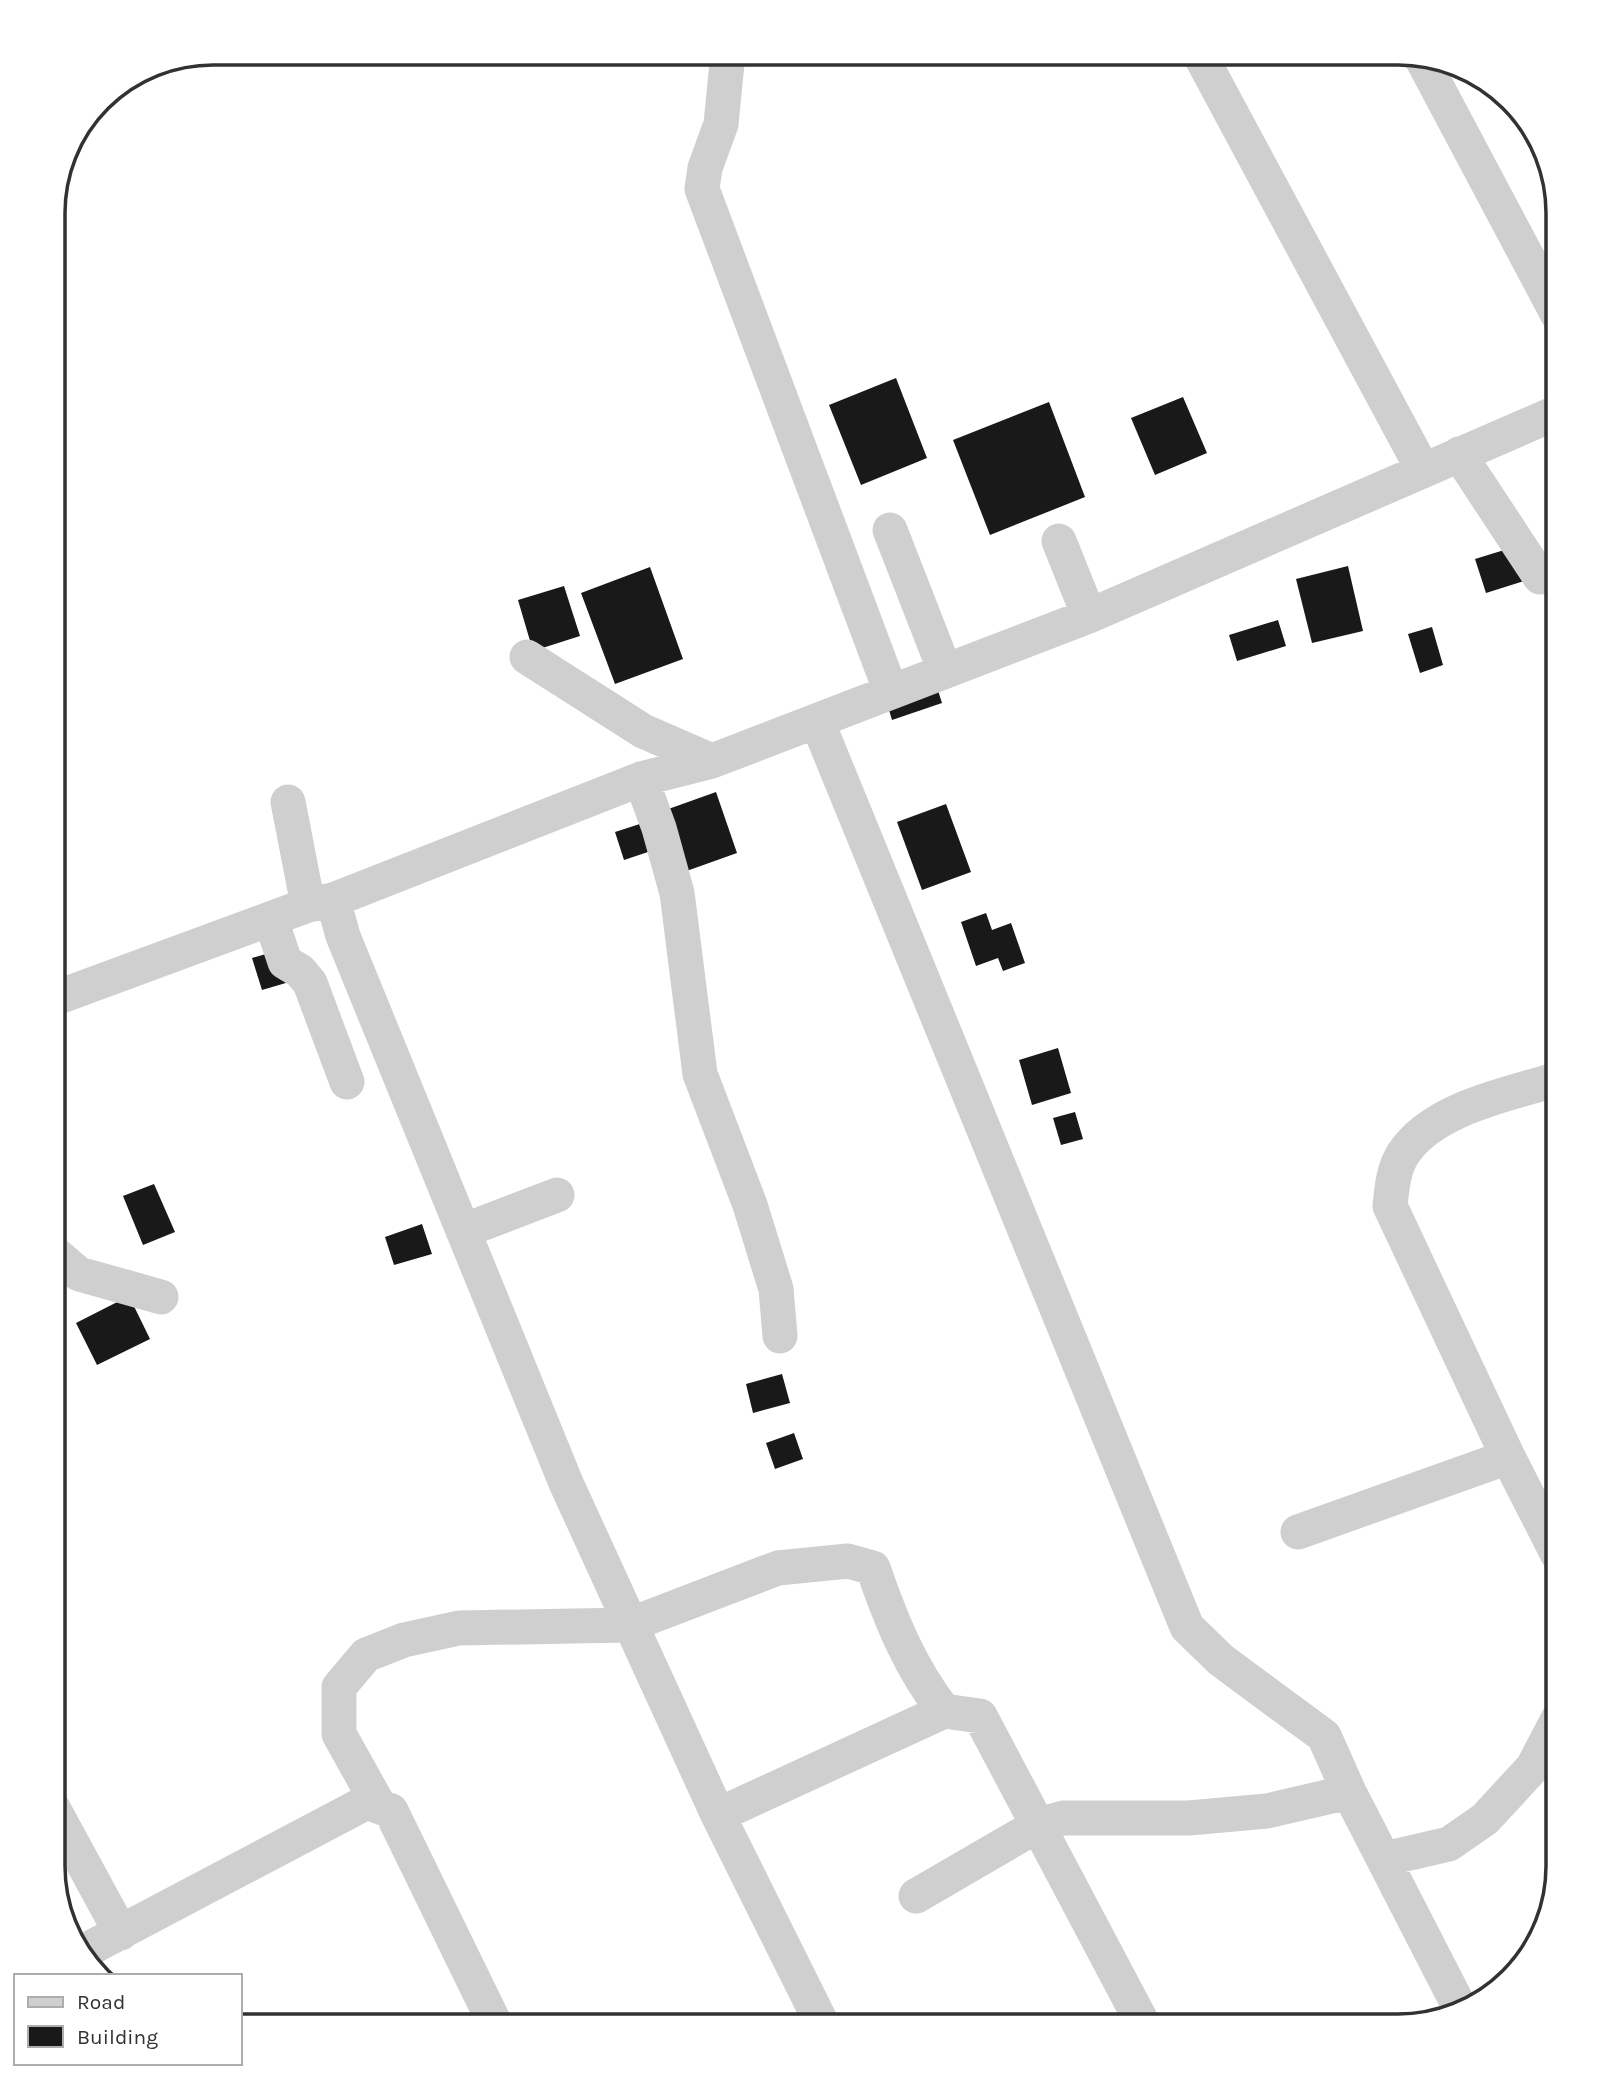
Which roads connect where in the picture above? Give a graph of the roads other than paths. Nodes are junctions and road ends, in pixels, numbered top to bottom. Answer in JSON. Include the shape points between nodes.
{"nodes":[{"id":1,"x":727,"y":65,"type":"edge"},
{"id":2,"x":1205,"y":65,"type":"edge"},
{"id":3,"x":1427,"y":68,"type":"edge"},
{"id":4,"x":1546,"y":291,"type":"edge"},
{"id":5,"x":1546,"y":417,"type":"edge"},
{"id":6,"x":1459,"y":454,"type":"junction"},
{"id":7,"x":1423,"y":470,"type":"junction"},
{"id":8,"x":890,"y":530,"type":"dead end"},
{"id":9,"x":1059,"y":541,"type":"dead end"},
{"id":10,"x":1540,"y":577,"type":"dead end"},
{"id":11,"x":1089,"y":615,"type":"junction"},
{"id":12,"x":527,"y":657,"type":"dead end"},
{"id":13,"x":945,"y":671,"type":"junction"},
{"id":14,"x":891,"y":692,"type":"junction"},
{"id":15,"x":817,"y":721,"type":"junction"},
{"id":16,"x":712,"y":761,"type":"junction"},
{"id":17,"x":641,"y":779,"type":"junction"},
{"id":18,"x":288,"y":802,"type":"dead end"},
{"id":19,"x":321,"y":902,"type":"junction"},
{"id":20,"x":271,"y":920,"type":"junction"},
{"id":21,"x":65,"y":995,"type":"edge"},
{"id":22,"x":348,"y":1082,"type":"dead end"},
{"id":23,"x":1546,"y":1083,"type":"edge"},
{"id":24,"x":557,"y":1195,"type":"dead end"},
{"id":25,"x":463,"y":1231,"type":"junction"},
{"id":26,"x":65,"y":1263,"type":"edge"},
{"id":27,"x":161,"y":1297,"type":"dead end"},
{"id":28,"x":780,"y":1336,"type":"dead end"},
{"id":29,"x":1508,"y":1457,"type":"junction"},
{"id":30,"x":1546,"y":1530,"type":"edge"},
{"id":31,"x":1298,"y":1532,"type":"dead end"},
{"id":32,"x":629,"y":1625,"type":"junction"},
{"id":33,"x":944,"y":1711,"type":"junction"},
{"id":34,"x":1546,"y":1743,"type":"edge"},
{"id":35,"x":1349,"y":1792,"type":"junction"},
{"id":36,"x":378,"y":1804,"type":"junction"},
{"id":37,"x":718,"y":1815,"type":"junction"},
{"id":38,"x":1038,"y":1825,"type":"junction"},
{"id":39,"x":65,"y":1832,"type":"edge"},
{"id":40,"x":1384,"y":1859,"type":"junction"},
{"id":41,"x":916,"y":1896,"type":"dead end"},
{"id":42,"x":121,"y":1933,"type":"junction"},
{"id":43,"x":90,"y":1948,"type":"edge"},
{"id":44,"x":1457,"y":2002,"type":"edge"},
{"id":45,"x":490,"y":2014,"type":"edge"},
{"id":46,"x":816,"y":2014,"type":"edge"},
{"id":47,"x":1138,"y":2014,"type":"edge"}],
"edges":[{"from":1,"to":14,"type":"street","via":[[721,124],[702,190]]},
{"from":2,"to":7,"type":"street"},
{"from":3,"to":4,"type":"street"},
{"from":5,"to":6,"type":"street"},
{"from":6,"to":7,"type":"street"},
{"from":6,"to":10,"type":"street"},
{"from":7,"to":11,"type":"street"},
{"from":8,"to":13,"type":"street"},
{"from":9,"to":11,"type":"street"},
{"from":11,"to":13,"type":"street"},
{"from":12,"to":16,"type":"street","via":[[643,731]]},
{"from":13,"to":14,"type":"street"},
{"from":14,"to":15,"type":"street"},
{"from":15,"to":16,"type":"street"},
{"from":15,"to":35,"type":"street","via":[[1187,1627],[1221,1660],[1324,1736]]},
{"from":16,"to":17,"type":"street"},
{"from":17,"to":19,"type":"street"},
{"from":17,"to":28,"type":"street","via":[[677,893],[700,1074],[776,1289]]},
{"from":18,"to":19,"type":"street"},
{"from":19,"to":20,"type":"street"},
{"from":19,"to":25,"type":"street","via":[[343,936]]},
{"from":20,"to":21,"type":"street"},
{"from":20,"to":22,"type":"street","via":[[285,962],[310,983]]},
{"from":23,"to":29,"type":"street","via":[[1469,1106],[1419,1134],[1402,1155],[1392,1178],[1390,1206]]},
{"from":24,"to":25,"type":"street"},
{"from":25,"to":32,"type":"street"},
{"from":26,"to":27,"type":"street","via":[[79,1275]]},
{"from":29,"to":30,"type":"street"},
{"from":29,"to":31,"type":"street"},
{"from":32,"to":33,"type":"street","via":[[778,1568],[848,1561],[873,1568],[908,1657]]},
{"from":32,"to":36,"type":"street","via":[[459,1628],[404,1640],[366,1655],[339,1687],[339,1734]]},
{"from":32,"to":37,"type":"street"},
{"from":33,"to":37,"type":"street"},
{"from":33,"to":38,"type":"street","via":[[980,1716]]},
{"from":34,"to":40,"type":"street","via":[[1533,1767],[1485,1819],[1449,1844]]},
{"from":35,"to":38,"type":"street","via":[[1267,1811],[1189,1818],[1063,1818]]},
{"from":35,"to":40,"type":"street"},
{"from":36,"to":42,"type":"street","via":[[367,1802]]},
{"from":36,"to":45,"type":"street","via":[[391,1811]]},
{"from":37,"to":46,"type":"street"},
{"from":38,"to":41,"type":"street"},
{"from":38,"to":47,"type":"street"},
{"from":39,"to":42,"type":"street"},
{"from":40,"to":44,"type":"street"},
{"from":42,"to":43,"type":"street"}]}
